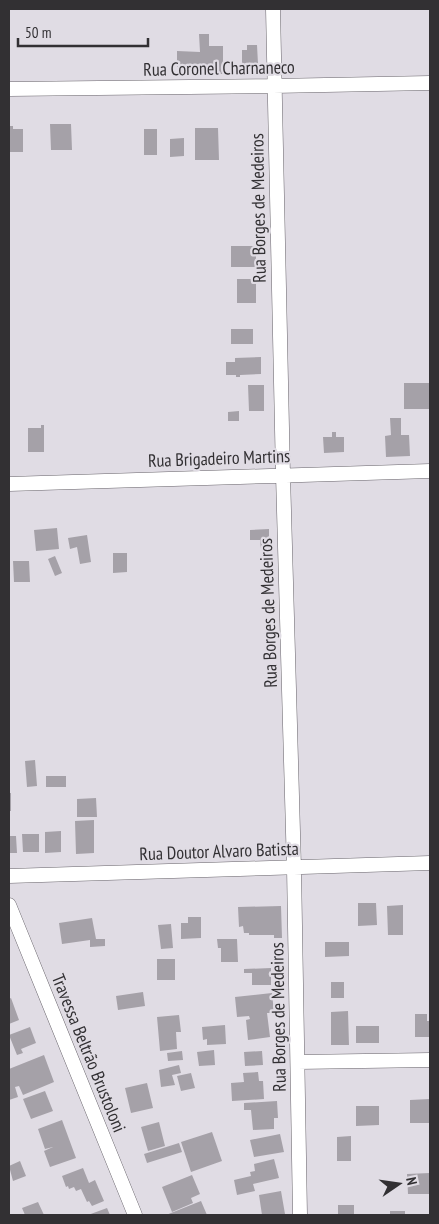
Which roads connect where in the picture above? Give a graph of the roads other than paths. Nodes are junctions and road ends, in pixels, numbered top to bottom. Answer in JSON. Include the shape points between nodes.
{"nodes":[{"id":1,"x":273,"y":9,"type":"edge"},
{"id":2,"x":430,"y":82,"type":"edge"},
{"id":3,"x":274,"y":86,"type":"junction"},
{"id":4,"x":9,"y":89,"type":"edge"},
{"id":5,"x":430,"y":471,"type":"edge"},
{"id":6,"x":283,"y":475,"type":"junction"},
{"id":7,"x":9,"y":484,"type":"edge"},
{"id":8,"x":430,"y":863,"type":"edge"},
{"id":9,"x":294,"y":868,"type":"junction"},
{"id":10,"x":9,"y":876,"type":"edge"},
{"id":11,"x":9,"y":905,"type":"edge"},
{"id":12,"x":430,"y":1060,"type":"edge"},
{"id":13,"x":298,"y":1062,"type":"junction"},
{"id":14,"x":135,"y":1215,"type":"edge"},
{"id":15,"x":300,"y":1215,"type":"edge"}],
"edges":[{"from":1,"to":3,"type":"street","name":"Rua Borges de Medeiros"},
{"from":2,"to":3,"type":"street","name":"Rua Coronel Charnaneco"},
{"from":3,"to":4,"type":"street","name":"Rua Coronel Charnaneco"},
{"from":3,"to":6,"type":"street","name":"Rua Borges de Medeiros"},
{"from":5,"to":6,"type":"street","name":"Rua Brigadeiro Martins"},
{"from":6,"to":7,"type":"street","name":"Rua Brigadeiro Martins"},
{"from":6,"to":9,"type":"street","name":"Rua Borges de Medeiros"},
{"from":8,"to":9,"type":"street","name":"Rua Doutor Alvaro Batista"},
{"from":9,"to":10,"type":"street","name":"Rua Doutor Alvaro Batista"},
{"from":9,"to":13,"type":"street","name":"Rua Borges de Medeiros"},
{"from":11,"to":14,"type":"street","name":"Travessa Beltrão Brustoloni"},
{"from":12,"to":13,"type":"street"},
{"from":13,"to":15,"type":"street","name":"Rua Borges de Medeiros"}]}
